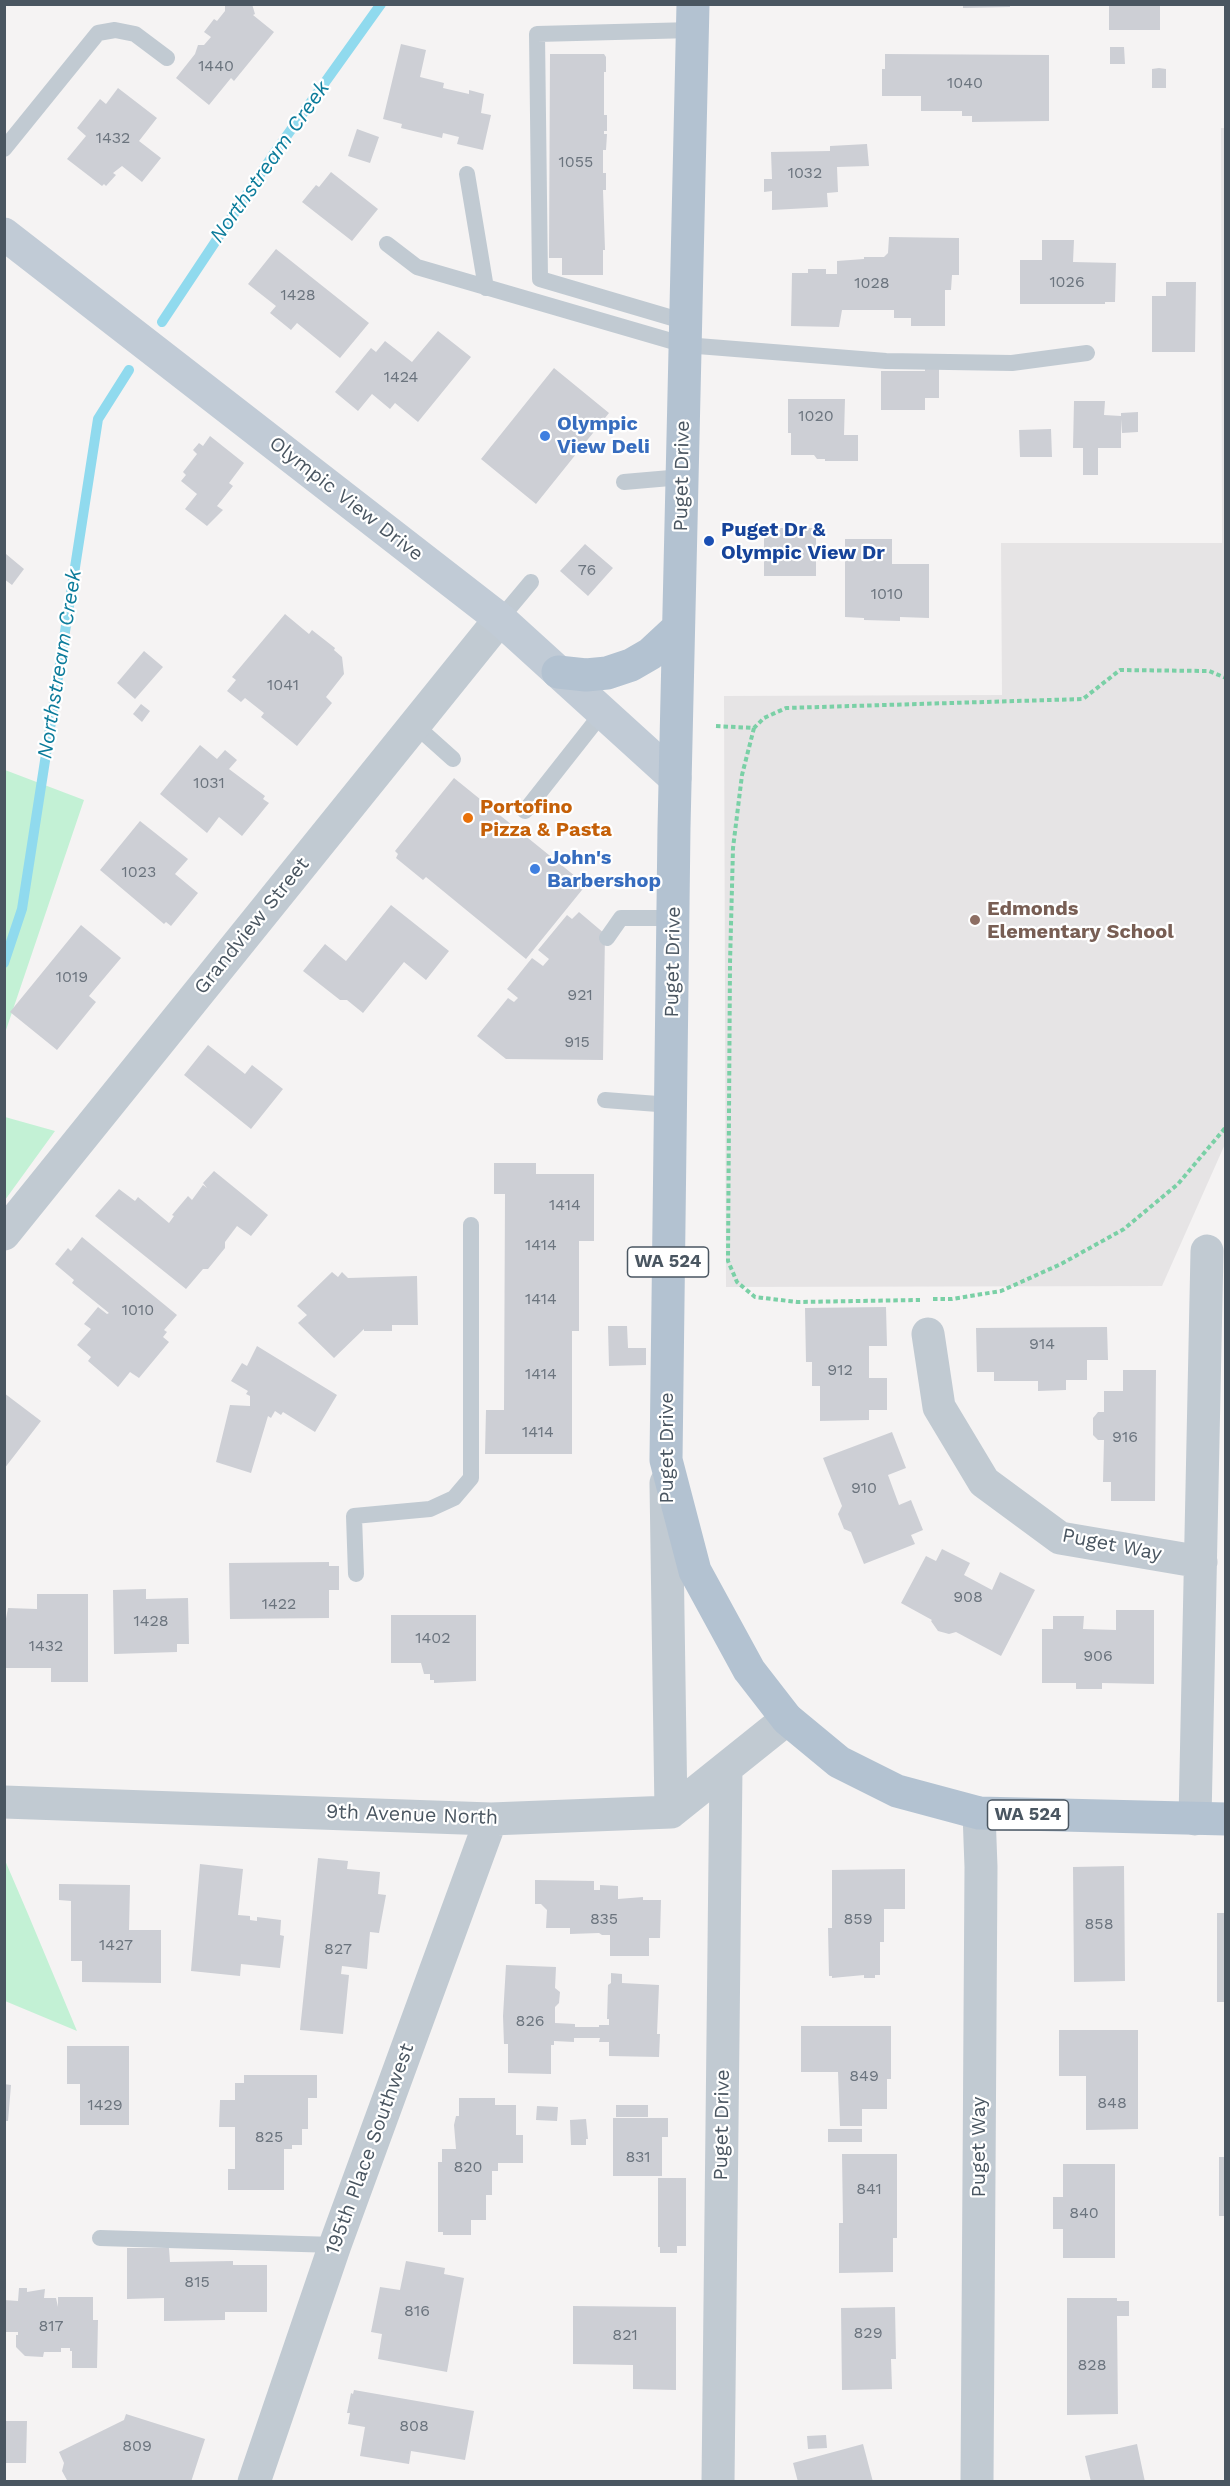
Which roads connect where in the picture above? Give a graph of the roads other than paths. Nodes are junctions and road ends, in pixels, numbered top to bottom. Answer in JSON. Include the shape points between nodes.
{"nodes":[{"id":1,"x":693,"y":17,"type":"edge"},
{"id":2,"x":167,"y":58,"type":"dead end"},
{"id":3,"x":4,"y":149,"type":"edge"},
{"id":4,"x":466,"y":174,"type":"dead end"},
{"id":5,"x":4,"y":234,"type":"edge"},
{"id":6,"x":387,"y":244,"type":"dead end"},
{"id":7,"x":486,"y":288,"type":"junction"},
{"id":8,"x":685,"y":334,"type":"junction"},
{"id":9,"x":1087,"y":353,"type":"dead end"},
{"id":10,"x":682,"y":477,"type":"junction"},
{"id":11,"x":624,"y":482,"type":"dead end"},
{"id":12,"x":531,"y":582,"type":"dead end"},
{"id":13,"x":500,"y":619,"type":"junction"},
{"id":14,"x":678,"y":628,"type":"junction"},
{"id":15,"x":558,"y":672,"type":"junction"},
{"id":16,"x":603,"y":712,"type":"junction"},
{"id":17,"x":415,"y":724,"type":"junction"},
{"id":18,"x":453,"y":759,"type":"dead end"},
{"id":19,"x":675,"y":778,"type":"junction"},
{"id":20,"x":525,"y":811,"type":"dead end"},
{"id":21,"x":674,"y":918,"type":"junction"},
{"id":22,"x":607,"y":938,"type":"dead end"},
{"id":23,"x":605,"y":1100,"type":"dead end"},
{"id":24,"x":671,"y":1105,"type":"junction"},
{"id":25,"x":471,"y":1225,"type":"dead end"},
{"id":26,"x":4,"y":1234,"type":"edge"},
{"id":27,"x":1207,"y":1251,"type":"dead end"},
{"id":28,"x":928,"y":1334,"type":"dead end"},
{"id":29,"x":666,"y":1460,"type":"junction"},
{"id":30,"x":1201,"y":1562,"type":"junction"},
{"id":31,"x":356,"y":1574,"type":"dead end"},
{"id":32,"x":787,"y":1719,"type":"junction"},
{"id":33,"x":726,"y":1768,"type":"junction"},
{"id":34,"x":4,"y":1802,"type":"edge"},
{"id":35,"x":671,"y":1812,"type":"junction"},
{"id":36,"x":980,"y":1814,"type":"junction"},
{"id":37,"x":491,"y":1819,"type":"junction"},
{"id":38,"x":1210,"y":1819,"type":"edge"},
{"id":39,"x":100,"y":2238,"type":"dead end"},
{"id":40,"x":335,"y":2246,"type":"junction"},
{"id":41,"x":254,"y":2481,"type":"edge"},
{"id":42,"x":718,"y":2481,"type":"edge"},
{"id":43,"x":977,"y":2481,"type":"edge"}],
"edges":[{"from":1,"to":8,"type":"main road","name":"Puget Drive","number":"WA 524"},
{"from":1,"to":8,"type":"lane","via":[[537,34],[540,279]]},
{"from":2,"to":3,"type":"lane","via":[[135,34],[115,30],[98,33]]},
{"from":4,"to":7,"type":"lane"},
{"from":5,"to":13,"type":"main road","name":"Olympic View Drive"},
{"from":6,"to":7,"type":"lane","via":[[417,267]]},
{"from":7,"to":8,"type":"lane"},
{"from":8,"to":9,"type":"lane","via":[[886,361],[1001,363]]},
{"from":8,"to":10,"type":"main road","name":"Puget Drive","number":"WA 524"},
{"from":10,"to":11,"type":"lane"},
{"from":10,"to":14,"type":"main road","name":"Puget Drive","number":"WA 524"},
{"from":12,"to":13,"type":"lane"},
{"from":13,"to":15,"type":"main road","name":"Olympic View Drive"},
{"from":13,"to":17,"type":"street","name":"Grandview Street"},
{"from":14,"to":15,"type":"main road","via":[[651,654],[631,665],[607,673]]},
{"from":14,"to":19,"type":"main road","name":"Puget Drive","number":"WA 524"},
{"from":15,"to":16,"type":"main road","name":"Olympic View Drive"},
{"from":16,"to":19,"type":"main road","name":"Olympic View Drive"},
{"from":16,"to":20,"type":"lane"},
{"from":17,"to":18,"type":"lane"},
{"from":17,"to":26,"type":"street","name":"Grandview Street"},
{"from":19,"to":21,"type":"main road","name":"Puget Drive","number":"WA 524"},
{"from":21,"to":22,"type":"lane","via":[[621,918]]},
{"from":21,"to":24,"type":"main road","name":"Puget Drive","number":"WA 524"},
{"from":23,"to":24,"type":"lane"},
{"from":24,"to":29,"type":"main road","name":"Puget Drive","number":"WA 524"},
{"from":25,"to":31,"type":"lane","via":[[471,1478],[454,1498],[430,1509],[354,1516]]},
{"from":27,"to":30,"type":"street"},
{"from":28,"to":30,"type":"street","name":"Puget Way","via":[[939,1407],[984,1482],[1060,1538]]},
{"from":29,"to":32,"type":"main road","number":"WA 524","via":[[695,1571],[749,1670]]},
{"from":29,"to":35,"type":"street","name":"Puget Drive"},
{"from":30,"to":38,"type":"street"},
{"from":32,"to":33,"type":"street"},
{"from":32,"to":36,"type":"main road","number":"WA 524","via":[[849,1768],[897,1791]]},
{"from":33,"to":35,"type":"street"},
{"from":33,"to":42,"type":"street","name":"Puget Drive"},
{"from":34,"to":37,"type":"street","name":"9th Avenue North"},
{"from":35,"to":37,"type":"street","name":"9th Avenue North"},
{"from":36,"to":38,"type":"main road","number":"WA 524"},
{"from":36,"to":43,"type":"street","name":"Puget Way"},
{"from":37,"to":40,"type":"street","name":"195th Place Southwest"},
{"from":39,"to":40,"type":"lane"},
{"from":40,"to":41,"type":"street","name":"195th Place Southwest"}]}
